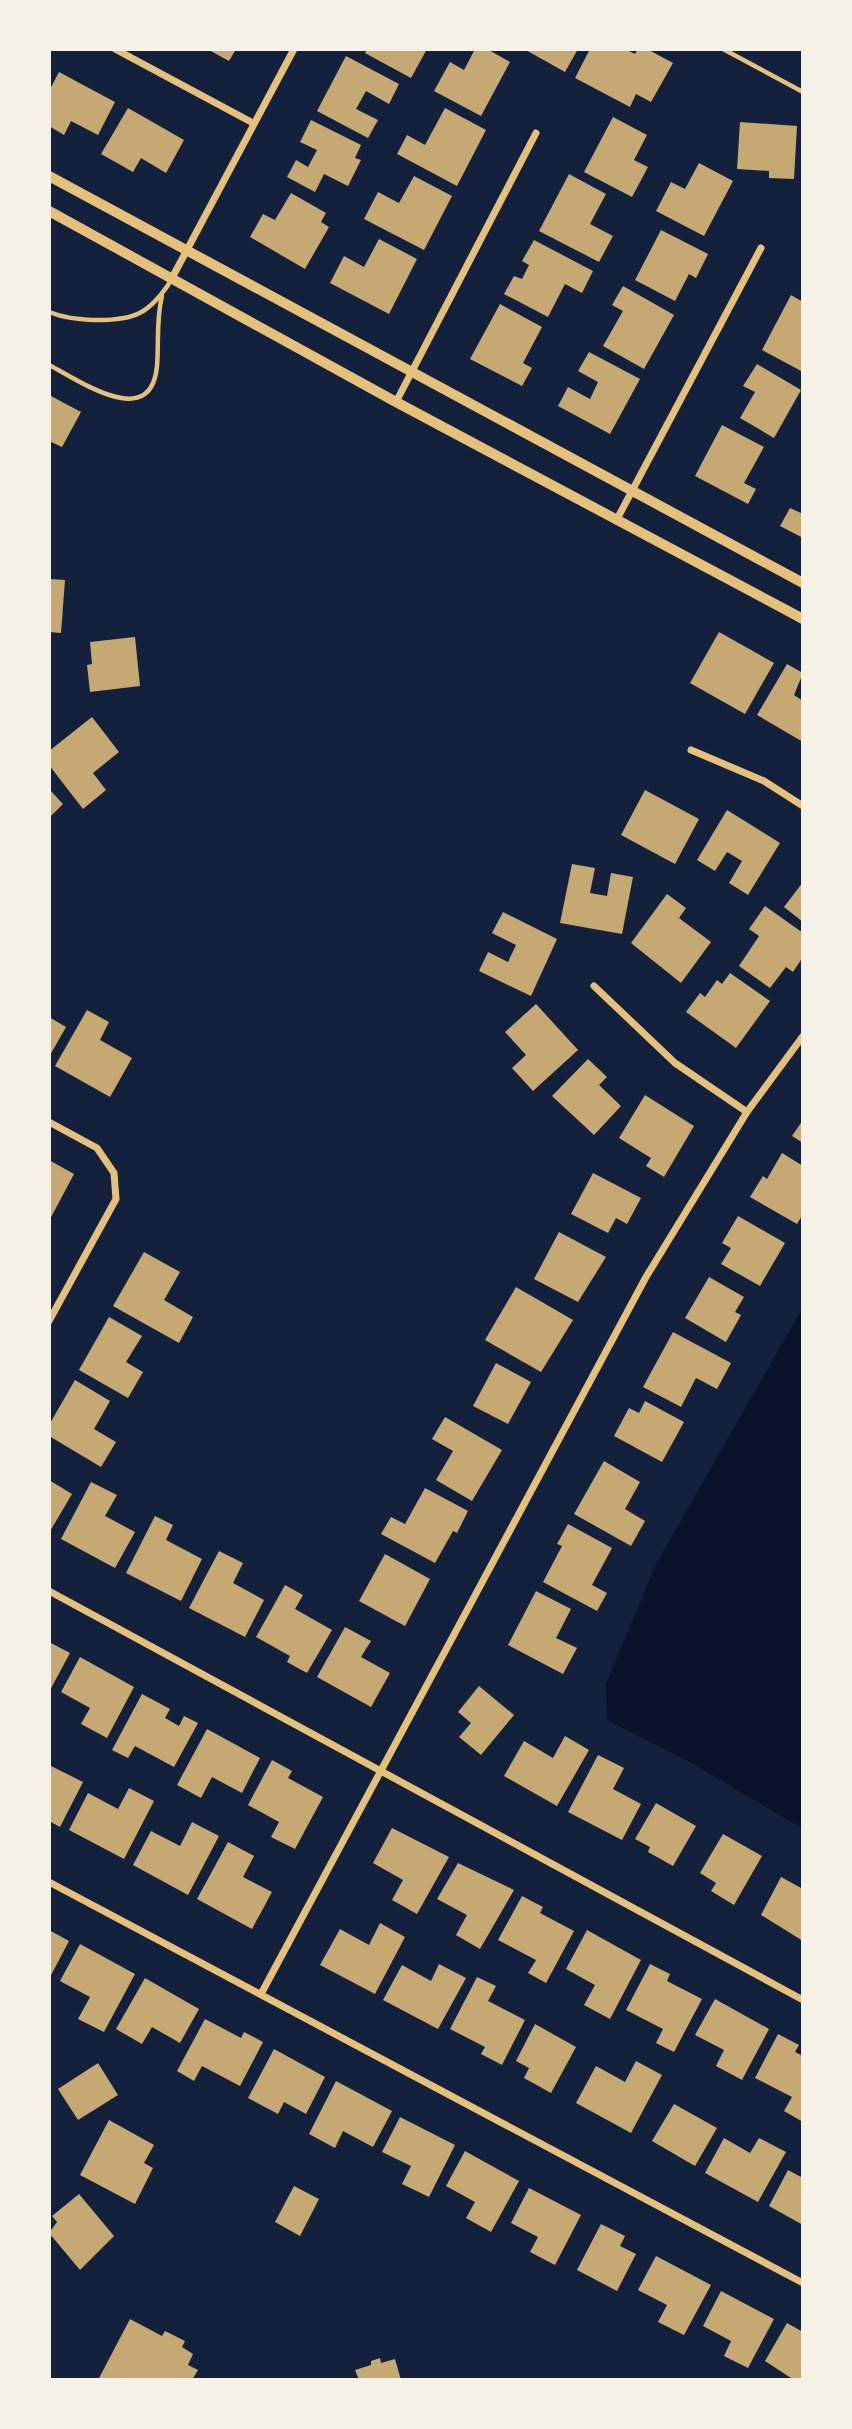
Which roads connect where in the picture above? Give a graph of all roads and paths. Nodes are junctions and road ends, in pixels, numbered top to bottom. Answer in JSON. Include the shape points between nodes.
{"nodes":[{"id":1,"x":115,"y":49,"type":"edge"},
{"id":2,"x":293,"y":49,"type":"edge"},
{"id":3,"x":723,"y":49,"type":"edge"},
{"id":4,"x":803,"y":92,"type":"edge"},
{"id":5,"x":253,"y":123,"type":"junction"},
{"id":6,"x":536,"y":133,"type":"dead end"},
{"id":7,"x":49,"y":176,"type":"edge"},
{"id":8,"x":49,"y":211,"type":"edge"},
{"id":9,"x":761,"y":248,"type":"dead end"},
{"id":10,"x":186,"y":252,"type":"junction"},
{"id":11,"x":173,"y":278,"type":"junction"},
{"id":12,"x":162,"y":296,"type":"junction"},
{"id":13,"x":49,"y":312,"type":"edge"},
{"id":14,"x":49,"y":365,"type":"edge"},
{"id":15,"x":411,"y":373,"type":"junction"},
{"id":16,"x":396,"y":402,"type":"junction"},
{"id":17,"x":631,"y":492,"type":"junction"},
{"id":18,"x":616,"y":521,"type":"junction"},
{"id":19,"x":803,"y":583,"type":"edge"},
{"id":20,"x":803,"y":619,"type":"edge"},
{"id":21,"x":691,"y":750,"type":"dead end"},
{"id":22,"x":803,"y":806,"type":"edge"},
{"id":23,"x":594,"y":986,"type":"dead end"},
{"id":24,"x":803,"y":1035,"type":"edge"},
{"id":25,"x":747,"y":1112,"type":"junction"},
{"id":26,"x":49,"y":1122,"type":"edge"},
{"id":27,"x":49,"y":1321,"type":"edge"},
{"id":28,"x":49,"y":1591,"type":"edge"},
{"id":29,"x":380,"y":1770,"type":"junction"},
{"id":30,"x":49,"y":1882,"type":"edge"},
{"id":31,"x":261,"y":1994,"type":"junction"},
{"id":32,"x":803,"y":2000,"type":"edge"},
{"id":33,"x":803,"y":2283,"type":"edge"}],
"edges":[{"from":1,"to":5,"type":"street"},
{"from":2,"to":5,"type":"street"},
{"from":3,"to":4,"type":"lane"},
{"from":5,"to":10,"type":"street"},
{"from":6,"to":15,"type":"street"},
{"from":7,"to":10,"type":"street"},
{"from":8,"to":11,"type":"street"},
{"from":9,"to":17,"type":"street"},
{"from":10,"to":11,"type":"street"},
{"from":10,"to":15,"type":"street"},
{"from":11,"to":12,"type":"lane"},
{"from":11,"to":16,"type":"street"},
{"from":12,"to":13,"type":"lane","via":[[131,319],[63,318]]},
{"from":12,"to":14,"type":"lane","via":[[156,319],[155,379],[148,391],[128,399],[108,396]]},
{"from":15,"to":16,"type":"street"},
{"from":15,"to":17,"type":"street"},
{"from":16,"to":18,"type":"street"},
{"from":17,"to":18,"type":"street"},
{"from":17,"to":19,"type":"street"},
{"from":18,"to":20,"type":"street"},
{"from":21,"to":22,"type":"street","via":[[764,780]]},
{"from":23,"to":25,"type":"street","via":[[676,1063]]},
{"from":24,"to":25,"type":"street"},
{"from":25,"to":29,"type":"street","via":[[646,1278]]},
{"from":26,"to":27,"type":"street","via":[[97,1148],[114,1173],[116,1199]]},
{"from":28,"to":29,"type":"street"},
{"from":29,"to":31,"type":"street"},
{"from":29,"to":32,"type":"street"},
{"from":30,"to":31,"type":"street"},
{"from":31,"to":33,"type":"street"}]}
